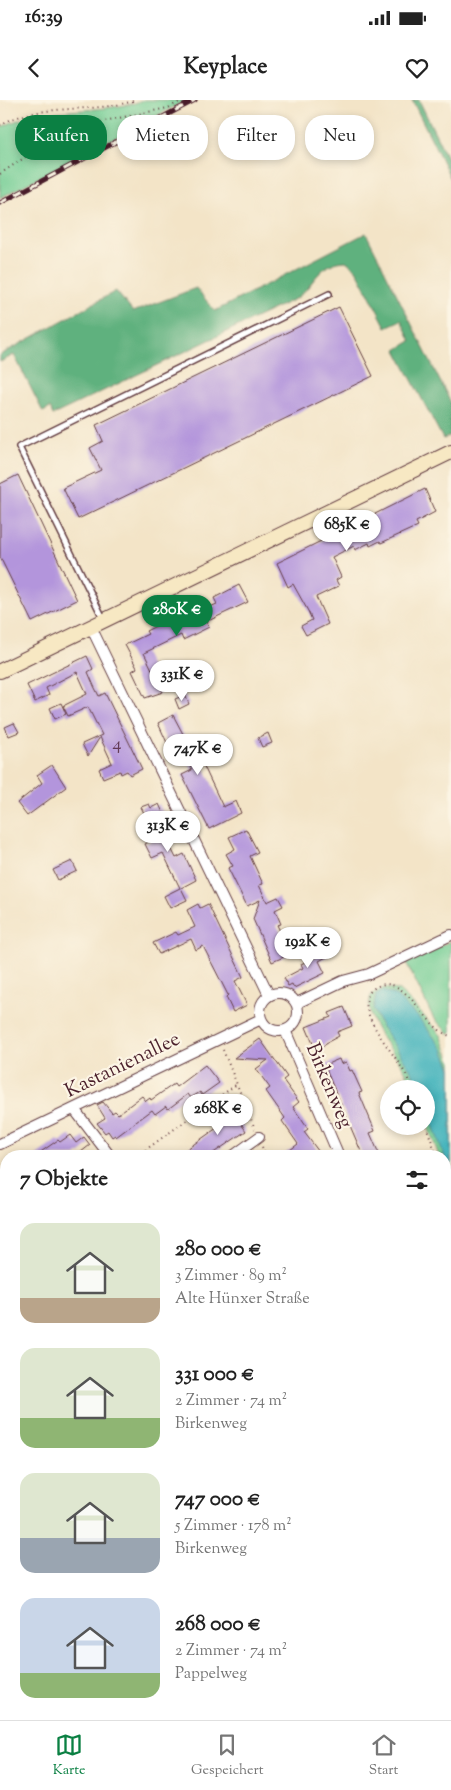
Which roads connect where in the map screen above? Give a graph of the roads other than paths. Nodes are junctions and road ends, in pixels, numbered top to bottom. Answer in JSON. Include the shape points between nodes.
{"nodes":[{"id":1,"x":329,"y":294,"type":"dead end"},
{"id":2,"x":451,"y":452,"type":"edge"},
{"id":3,"x":98,"y":624,"type":"junction"},
{"id":4,"x":0,"y":671,"type":"edge"},
{"id":5,"x":451,"y":935,"type":"edge"},
{"id":6,"x":269,"y":995,"type":"junction"},
{"id":7,"x":297,"y":1003,"type":"junction"},
{"id":8,"x":261,"y":1019,"type":"junction"},
{"id":9,"x":285,"y":1030,"type":"junction"},
{"id":10,"x":74,"y":1109,"type":"junction"},
{"id":11,"x":258,"y":1138,"type":"road end"},
{"id":12,"x":0,"y":1144,"type":"edge"},
{"id":13,"x":105,"y":1150,"type":"edge"},
{"id":14,"x":241,"y":1150,"type":"edge"},
{"id":15,"x":336,"y":1150,"type":"edge"}],
"edges":[{"from":1,"to":3,"type":"lane","via":[[19,448]]},
{"from":2,"to":3,"type":"street"},
{"from":3,"to":4,"type":"street"},
{"from":3,"to":6,"type":"street"},
{"from":5,"to":7,"type":"street","via":[[369,974],[342,981]]},
{"from":6,"to":7,"type":"street","via":[[281,992]]},
{"from":6,"to":8,"type":"street","via":[[260,1008]]},
{"from":7,"to":9,"type":"street","via":[[298,1014],[294,1024]]},
{"from":8,"to":9,"type":"street","via":[[274,1030]]},
{"from":8,"to":10,"type":"street","name":"Kastanienallee"},
{"from":9,"to":15,"type":"street","name":"Birkenweg"},
{"from":10,"to":12,"type":"street","name":"Kastanienallee"},
{"from":10,"to":13,"type":"street"},
{"from":11,"to":14,"type":"street"}]}
